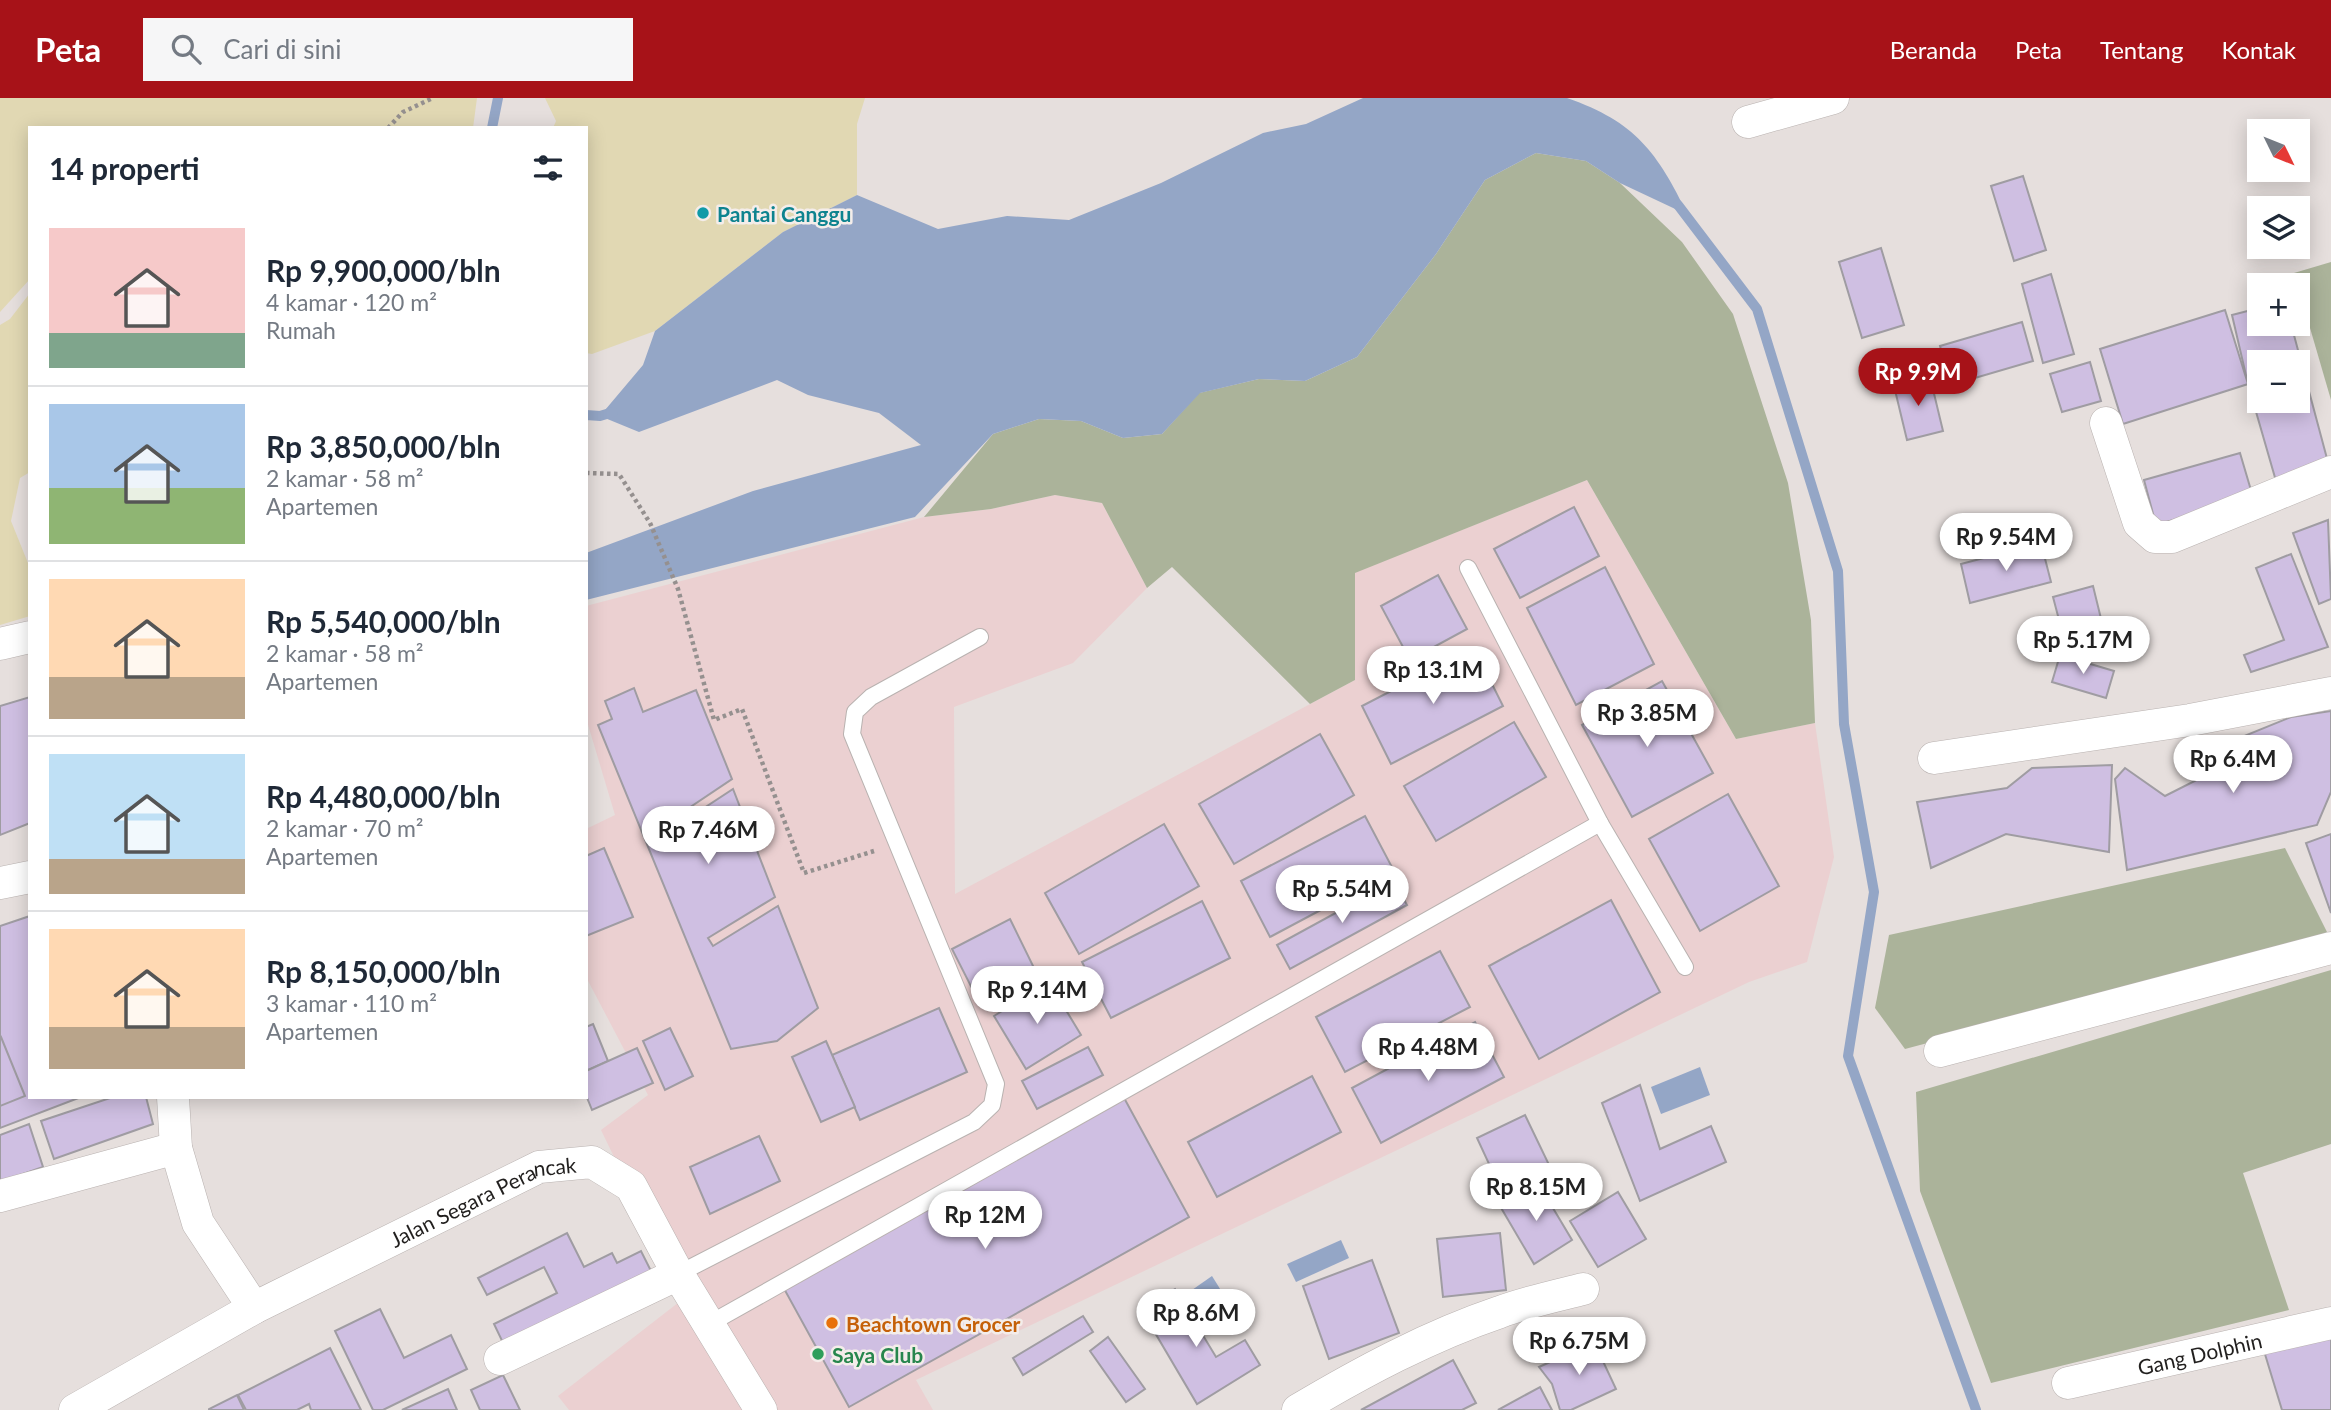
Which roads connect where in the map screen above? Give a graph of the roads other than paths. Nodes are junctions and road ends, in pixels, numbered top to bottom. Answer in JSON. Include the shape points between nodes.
{"nodes":[{"id":1,"x":1833,"y":98,"type":"edge"},
{"id":2,"x":1748,"y":122,"type":"dead end"},
{"id":3,"x":2106,"y":423,"type":"dead end"},
{"id":4,"x":2331,"y":472,"type":"edge"},
{"id":5,"x":1468,"y":568,"type":"dead end"},
{"id":6,"x":28,"y":637,"type":"edge"},
{"id":7,"x":980,"y":637,"type":"dead end"},
{"id":8,"x":0,"y":644,"type":"edge"},
{"id":9,"x":2331,"y":693,"type":"edge"},
{"id":10,"x":1934,"y":758,"type":"dead end"},
{"id":11,"x":1600,"y":823,"type":"junction"},
{"id":12,"x":28,"y":877,"type":"edge"},
{"id":13,"x":0,"y":883,"type":"edge"},
{"id":14,"x":2331,"y":948,"type":"edge"},
{"id":15,"x":1685,"y":967,"type":"dead end"},
{"id":16,"x":1940,"y":1051,"type":"dead end"},
{"id":17,"x":173,"y":1099,"type":"edge"},
{"id":18,"x":176,"y":1148,"type":"junction"},
{"id":19,"x":0,"y":1196,"type":"edge"},
{"id":20,"x":678,"y":1274,"type":"junction"},
{"id":21,"x":1583,"y":1289,"type":"dead end"},
{"id":22,"x":254,"y":1308,"type":"junction"},
{"id":23,"x":2331,"y":1323,"type":"edge"},
{"id":24,"x":709,"y":1324,"type":"junction"},
{"id":25,"x":500,"y":1359,"type":"dead end"},
{"id":26,"x":2068,"y":1383,"type":"dead end"},
{"id":27,"x":75,"y":1410,"type":"edge"},
{"id":28,"x":761,"y":1410,"type":"edge"},
{"id":29,"x":1298,"y":1410,"type":"edge"}],
"edges":[{"from":1,"to":2,"type":"street"},
{"from":3,"to":4,"type":"street","via":[[2139,523],[2155,537],[2172,537]]},
{"from":5,"to":11,"type":"lane"},
{"from":6,"to":8,"type":"street"},
{"from":7,"to":20,"type":"lane","via":[[871,697],[855,712],[852,734],[996,1084],[992,1105],[974,1122]]},
{"from":9,"to":10,"type":"street","via":[[2190,720]]},
{"from":11,"to":15,"type":"lane"},
{"from":11,"to":24,"type":"lane"},
{"from":12,"to":13,"type":"street"},
{"from":14,"to":16,"type":"street"},
{"from":17,"to":18,"type":"street"},
{"from":18,"to":19,"type":"street"},
{"from":18,"to":22,"type":"street","via":[[198,1223]]},
{"from":20,"to":22,"type":"street","name":"Jalan Segara Perancak","via":[[631,1186],[592,1162],[539,1167]]},
{"from":20,"to":24,"type":"street","name":"Jalan Segara Perancak"},
{"from":20,"to":25,"type":"street"},
{"from":21,"to":29,"type":"street","via":[[1500,1311],[1445,1334],[1383,1362]]},
{"from":22,"to":27,"type":"street","name":"Jalan Segara Perancak"},
{"from":23,"to":26,"type":"street","name":"Gang Dolphin"},
{"from":24,"to":28,"type":"street","name":"Jalan Segara Perancak"}]}
